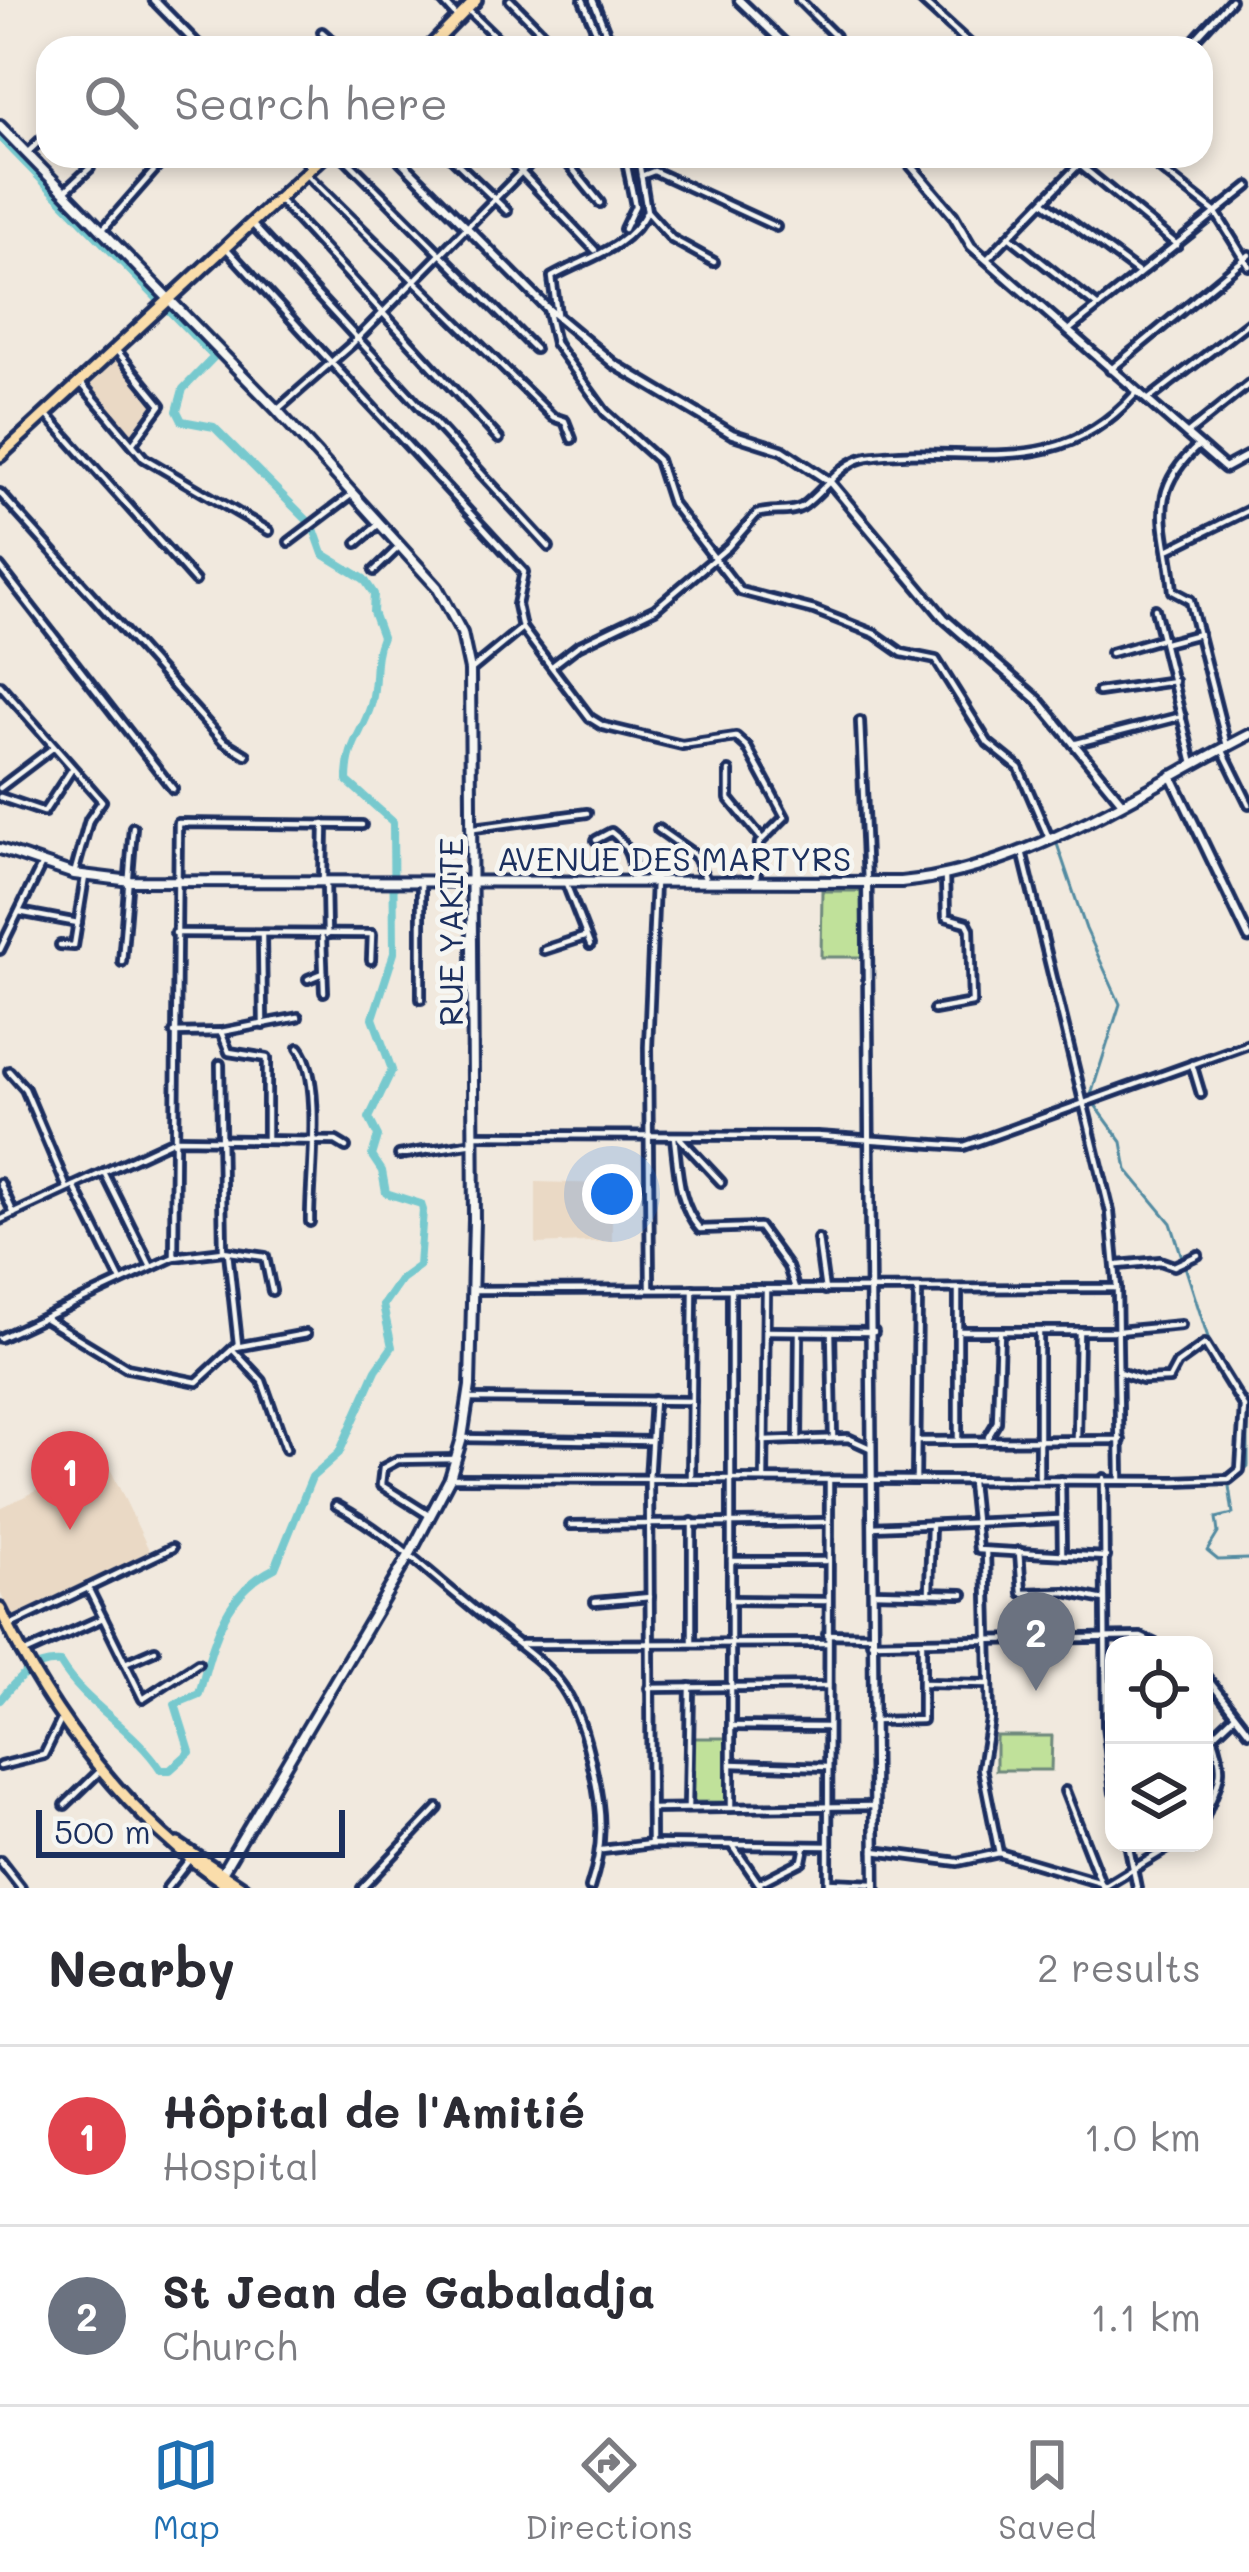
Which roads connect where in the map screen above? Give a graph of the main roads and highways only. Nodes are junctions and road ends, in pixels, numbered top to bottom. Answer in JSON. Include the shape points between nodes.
{"nodes":[{"id":1,"x":476,"y":0,"type":"edge"},
{"id":2,"x":441,"y":36,"type":"edge"},
{"id":3,"x":0,"y":127,"type":"edge"},
{"id":4,"x":36,"y":164,"type":"edge"},
{"id":5,"x":40,"y":168,"type":"edge"},
{"id":6,"x":312,"y":168,"type":"edge"},
{"id":7,"x":168,"y":305,"type":"junction"},
{"id":8,"x":0,"y":457,"type":"edge"},
{"id":9,"x":1249,"y":735,"type":"edge"},
{"id":10,"x":0,"y":850,"type":"edge"},
{"id":11,"x":474,"y":880,"type":"junction"},
{"id":12,"x":0,"y":1609,"type":"edge"},
{"id":13,"x":166,"y":1837,"type":"junction"},
{"id":14,"x":216,"y":1874,"type":"junction"},
{"id":15,"x":231,"y":1888,"type":"edge"},
{"id":16,"x":244,"y":1888,"type":"edge"}],
"edges":[{"from":1,"to":2,"type":"main road"},
{"from":3,"to":4,"type":"main road","name":"RUE YAKITE"},
{"from":5,"to":7,"type":"main road","name":"RUE YAKITE"},
{"from":6,"to":7,"type":"main road"},
{"from":7,"to":8,"type":"main road"},
{"from":7,"to":11,"type":"main road","name":"RUE YAKITE","via":[[277,410],[447,601],[470,670]]},
{"from":9,"to":11,"type":"main road","name":"AVENUE DES MARTYRS","via":[[1049,838],[945,876]]},
{"from":10,"to":11,"type":"main road","name":"AVENUE DES MARTYRS","via":[[74,874],[131,881]]},
{"from":11,"to":14,"type":"main road","name":"RUE YAKITE","via":[[472,1290],[463,1438],[411,1552]]},
{"from":12,"to":13,"type":"main road","via":[[62,1718]]},
{"from":13,"to":14,"type":"main road"},
{"from":13,"to":14,"type":"main road"},
{"from":14,"to":15,"type":"main road"},
{"from":14,"to":16,"type":"main road"}]}
